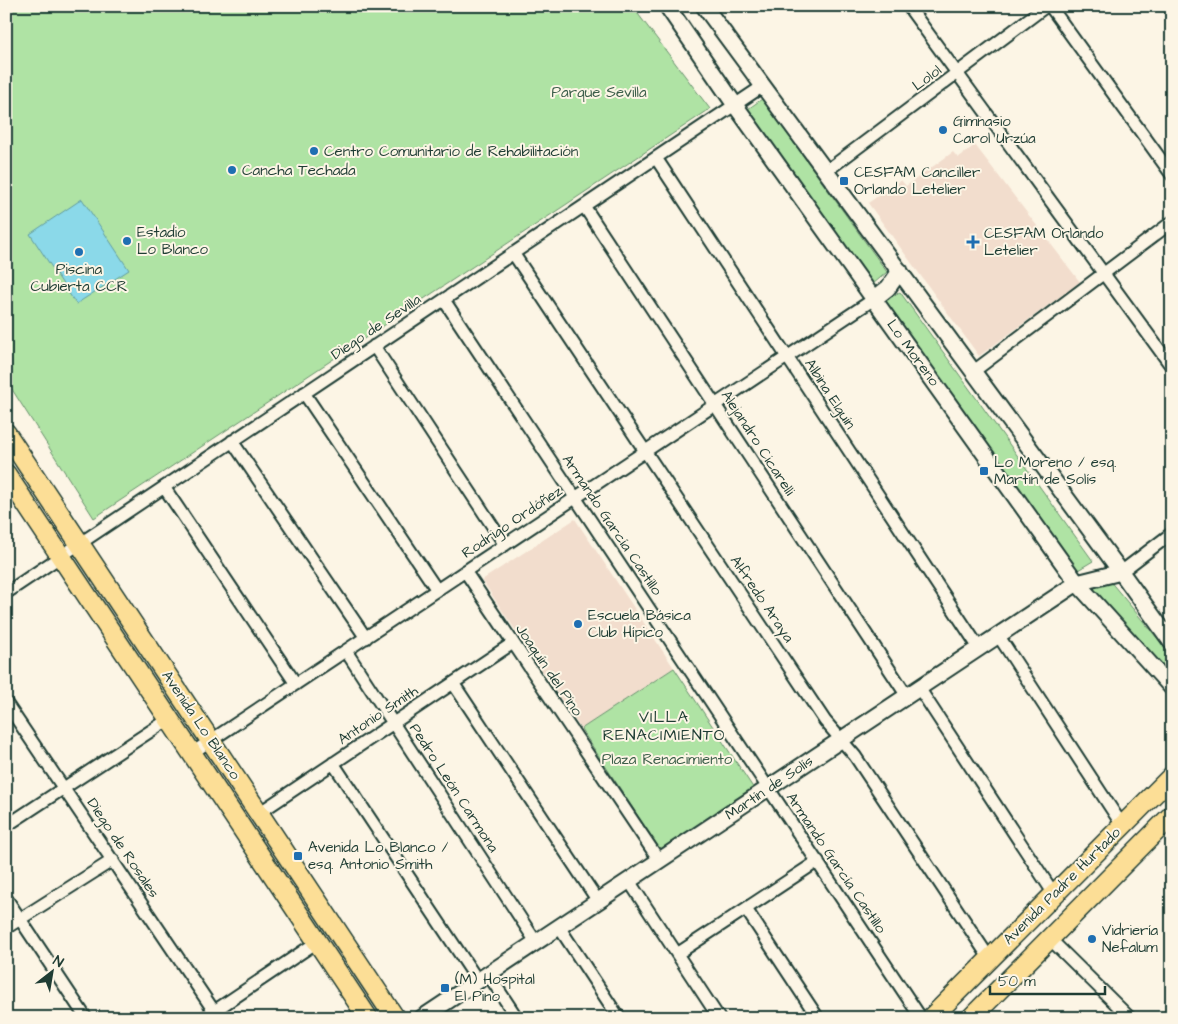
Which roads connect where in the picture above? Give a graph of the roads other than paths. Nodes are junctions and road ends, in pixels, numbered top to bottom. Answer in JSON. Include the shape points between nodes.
{"nodes":[{"id":1,"x":667,"y":6,"type":"edge"},
{"id":2,"x":704,"y":6,"type":"edge"},
{"id":3,"x":908,"y":6,"type":"edge"},
{"id":4,"x":1046,"y":6,"type":"edge"},
{"id":5,"x":1050,"y":6,"type":"edge"},
{"id":6,"x":957,"y":74,"type":"junction"},
{"id":7,"x":764,"y":86,"type":"junction"},
{"id":8,"x":735,"y":105,"type":"junction"},
{"id":9,"x":656,"y":158,"type":"junction"},
{"id":10,"x":825,"y":172,"type":"junction"},
{"id":11,"x":1172,"y":175,"type":"edge"},
{"id":12,"x":584,"y":206,"type":"junction"},
{"id":13,"x":1172,"y":222,"type":"edge"},
{"id":14,"x":513,"y":253,"type":"junction"},
{"id":15,"x":900,"y":271,"type":"junction"},
{"id":16,"x":1103,"y":273,"type":"junction"},
{"id":17,"x":874,"y":299,"type":"junction"},
{"id":18,"x":444,"y":300,"type":"junction"},
{"id":19,"x":374,"y":346,"type":"junction"},
{"id":20,"x":787,"y":356,"type":"junction"},
{"id":21,"x":1172,"y":367,"type":"edge"},
{"id":22,"x":974,"y":371,"type":"junction"},
{"id":23,"x":304,"y":393,"type":"junction"},
{"id":24,"x":715,"y":404,"type":"junction"},
{"id":25,"x":6,"y":433,"type":"edge"},
{"id":26,"x":232,"y":442,"type":"junction"},
{"id":27,"x":645,"y":451,"type":"junction"},
{"id":28,"x":6,"y":474,"type":"edge"},
{"id":29,"x":164,"y":487,"type":"junction"},
{"id":30,"x":575,"y":498,"type":"junction"},
{"id":31,"x":1172,"y":533,"type":"edge"},
{"id":32,"x":80,"y":543,"type":"junction"},
{"id":33,"x":505,"y":545,"type":"junction"},
{"id":34,"x":61,"y":556,"type":"junction"},
{"id":35,"x":465,"y":571,"type":"junction"},
{"id":36,"x":1121,"y":572,"type":"junction"},
{"id":37,"x":1077,"y":583,"type":"junction"},
{"id":38,"x":437,"y":590,"type":"junction"},
{"id":39,"x":6,"y":593,"type":"edge"},
{"id":40,"x":998,"y":635,"type":"junction"},
{"id":41,"x":366,"y":638,"type":"junction"},
{"id":42,"x":513,"y":643,"type":"junction"},
{"id":43,"x":1172,"y":643,"type":"edge"},
{"id":44,"x":980,"y":648,"type":"junction"},
{"id":45,"x":346,"y":651,"type":"junction"},
{"id":46,"x":453,"y":683,"type":"junction"},
{"id":47,"x":296,"y":684,"type":"junction"},
{"id":48,"x":1172,"y":688,"type":"edge"},
{"id":49,"x":913,"y":692,"type":"junction"},
{"id":50,"x":6,"y":702,"type":"edge"},
{"id":51,"x":169,"y":719,"type":"junction"},
{"id":52,"x":393,"y":723,"type":"junction"},
{"id":53,"x":841,"y":740,"type":"junction"},
{"id":54,"x":211,"y":741,"type":"junction"},
{"id":55,"x":192,"y":754,"type":"junction"},
{"id":56,"x":333,"y":763,"type":"junction"},
{"id":57,"x":1172,"y":776,"type":"edge"},
{"id":58,"x":64,"y":788,"type":"junction"},
{"id":59,"x":769,"y":788,"type":"junction"},
{"id":60,"x":259,"y":813,"type":"junction"},
{"id":61,"x":1172,"y":815,"type":"edge"},
{"id":62,"x":6,"y":826,"type":"edge"},
{"id":63,"x":1122,"y":826,"type":"junction"},
{"id":64,"x":113,"y":860,"type":"junction"},
{"id":65,"x":659,"y":860,"type":"junction"},
{"id":66,"x":818,"y":861,"type":"junction"},
{"id":67,"x":629,"y":880,"type":"junction"},
{"id":68,"x":1054,"y":894,"type":"junction"},
{"id":69,"x":6,"y":898,"type":"edge"},
{"id":70,"x":598,"y":901,"type":"junction"},
{"id":71,"x":746,"y":908,"type":"junction"},
{"id":72,"x":20,"y":919,"type":"junction"},
{"id":73,"x":559,"y":927,"type":"junction"},
{"id":74,"x":6,"y":928,"type":"edge"},
{"id":75,"x":1050,"y":939,"type":"junction"},
{"id":76,"x":317,"y":942,"type":"junction"},
{"id":77,"x":536,"y":942,"type":"junction"},
{"id":78,"x":677,"y":954,"type":"junction"},
{"id":79,"x":990,"y":959,"type":"junction"},
{"id":80,"x":483,"y":978,"type":"junction"},
{"id":81,"x":214,"y":1011,"type":"junction"},
{"id":82,"x":86,"y":1018,"type":"edge"},
{"id":83,"x":204,"y":1018,"type":"edge"},
{"id":84,"x":368,"y":1018,"type":"edge"},
{"id":85,"x":395,"y":1018,"type":"edge"},
{"id":86,"x":422,"y":1018,"type":"edge"},
{"id":87,"x":517,"y":1018,"type":"edge"},
{"id":88,"x":619,"y":1018,"type":"edge"},
{"id":89,"x":719,"y":1018,"type":"edge"},
{"id":90,"x":818,"y":1018,"type":"edge"},
{"id":91,"x":921,"y":1018,"type":"edge"},
{"id":92,"x":931,"y":1018,"type":"edge"},
{"id":93,"x":971,"y":1018,"type":"edge"},
{"id":94,"x":1130,"y":1018,"type":"edge"}],
"edges":[{"from":1,"to":8,"type":"street","name":"Lo Moreno"},
{"from":2,"to":7,"type":"street"},
{"from":3,"to":6,"type":"street"},
{"from":4,"to":6,"type":"street","name":"Lolol"},
{"from":5,"to":11,"type":"street"},
{"from":6,"to":10,"type":"street","name":"Lolol"},
{"from":6,"to":16,"type":"street"},
{"from":7,"to":8,"type":"street","name":"Diego de Sevilla"},
{"from":7,"to":10,"type":"street"},
{"from":8,"to":9,"type":"street","name":"Diego de Sevilla"},
{"from":8,"to":17,"type":"street","name":"Lo Moreno"},
{"from":9,"to":12,"type":"street","name":"Diego de Sevilla"},
{"from":9,"to":20,"type":"street","name":"Albina Elguín"},
{"from":10,"to":15,"type":"street"},
{"from":12,"to":14,"type":"street","name":"Diego de Sevilla"},
{"from":12,"to":24,"type":"street","name":"Alejandro Cicarelli"},
{"from":13,"to":16,"type":"street"},
{"from":14,"to":18,"type":"street","name":"Diego de Sevilla"},
{"from":14,"to":27,"type":"street","name":"Alfredo Araya"},
{"from":15,"to":17,"type":"street","via":[[888,288]]},
{"from":15,"to":22,"type":"street"},
{"from":16,"to":21,"type":"street"},
{"from":16,"to":22,"type":"street"},
{"from":17,"to":20,"type":"street","name":"Rodrigo Ordóñez"},
{"from":17,"to":37,"type":"street","name":"Lo Moreno"},
{"from":18,"to":19,"type":"street","name":"Diego de Sevilla"},
{"from":18,"to":30,"type":"street","name":"Armando García Castillo"},
{"from":19,"to":23,"type":"street","name":"Diego de Sevilla"},
{"from":19,"to":33,"type":"street"},
{"from":20,"to":24,"type":"street","name":"Rodrigo Ordóñez"},
{"from":20,"to":44,"type":"street","name":"Albina Elguín"},
{"from":22,"to":36,"type":"street"},
{"from":23,"to":26,"type":"street","name":"Diego de Sevilla"},
{"from":23,"to":38,"type":"street"},
{"from":24,"to":27,"type":"street","name":"Rodrigo Ordóñez"},
{"from":24,"to":49,"type":"street","name":"Alejandro Cicarelli"},
{"from":25,"to":32,"type":"main road","name":"Avenida Lo Blanco"},
{"from":26,"to":29,"type":"street","name":"Diego de Sevilla"},
{"from":26,"to":41,"type":"street"},
{"from":27,"to":30,"type":"street","name":"Rodrigo Ordóñez"},
{"from":27,"to":53,"type":"street","name":"Alfredo Araya","via":[[825,721]]},
{"from":28,"to":34,"type":"main road","name":"Avenida Lo Blanco"},
{"from":29,"to":32,"type":"street","name":"Diego de Sevilla"},
{"from":29,"to":47,"type":"street"},
{"from":30,"to":33,"type":"street","name":"Rodrigo Ordóñez"},
{"from":30,"to":59,"type":"street","name":"Armando García Castillo"},
{"from":31,"to":36,"type":"street"},
{"from":32,"to":34,"type":"street","name":"Diego de Sevilla"},
{"from":32,"to":54,"type":"main road","name":"Avenida Lo Blanco"},
{"from":33,"to":35,"type":"street","name":"Rodrigo Ordóñez"},
{"from":34,"to":39,"type":"street","name":"Diego de Sevilla"},
{"from":34,"to":51,"type":"main road","name":"Avenida Lo Blanco"},
{"from":35,"to":38,"type":"street","name":"Rodrigo Ordóñez"},
{"from":35,"to":42,"type":"street","name":"Joaquín del Pino"},
{"from":36,"to":37,"type":"street","name":"Martín de Solís"},
{"from":36,"to":43,"type":"street"},
{"from":37,"to":40,"type":"street","name":"Martín de Solís"},
{"from":37,"to":48,"type":"street","name":"Lo Moreno"},
{"from":38,"to":41,"type":"street","name":"Rodrigo Ordóñez"},
{"from":40,"to":44,"type":"street","name":"Martín de Solís"},
{"from":40,"to":63,"type":"street"},
{"from":41,"to":45,"type":"street","name":"Rodrigo Ordóñez"},
{"from":42,"to":46,"type":"street","name":"Antonio Smith"},
{"from":42,"to":65,"type":"street","name":"Joaquín del Pino"},
{"from":44,"to":49,"type":"street","name":"Martín de Solís"},
{"from":45,"to":47,"type":"street","name":"Rodrigo Ordóñez"},
{"from":45,"to":52,"type":"street","name":"Pedro León Carmona"},
{"from":46,"to":52,"type":"street","name":"Antonio Smith"},
{"from":46,"to":70,"type":"street"},
{"from":47,"to":54,"type":"street","name":"Rodrigo Ordóñez"},
{"from":49,"to":53,"type":"street","name":"Martín de Solís"},
{"from":49,"to":68,"type":"street","name":"Alejandro Cicarelli"},
{"from":50,"to":58,"type":"street","name":"Diego de Rosales"},
{"from":51,"to":55,"type":"main road","name":"Avenida Lo Blanco"},
{"from":51,"to":58,"type":"street"},
{"from":52,"to":56,"type":"street","name":"Antonio Smith"},
{"from":52,"to":77,"type":"street","name":"Pedro León Carmona"},
{"from":53,"to":59,"type":"street","name":"Martín de Solís"},
{"from":53,"to":79,"type":"street","name":"Alfredo Araya","via":[[855,756]]},
{"from":54,"to":55,"type":"street","name":"Rodrigo Ordóñez"},
{"from":54,"to":60,"type":"main road","name":"Avenida Lo Blanco"},
{"from":55,"to":76,"type":"main road","name":"Avenida Lo Blanco"},
{"from":56,"to":60,"type":"street","name":"Antonio Smith"},
{"from":56,"to":80,"type":"street"},
{"from":57,"to":63,"type":"main road","name":"Avenida Padre Hurtado"},
{"from":58,"to":62,"type":"street"},
{"from":58,"to":64,"type":"street","name":"Diego de Rosales"},
{"from":59,"to":65,"type":"street","name":"Martín de Solís"},
{"from":59,"to":66,"type":"street","name":"Armando García Castillo"},
{"from":60,"to":85,"type":"main road","name":"Avenida Lo Blanco"},
{"from":61,"to":75,"type":"main road","name":"Avenida Padre Hurtado"},
{"from":63,"to":68,"type":"main road","name":"Avenida Padre Hurtado"},
{"from":64,"to":72,"type":"street"},
{"from":64,"to":81,"type":"street","name":"Diego de Rosales"},
{"from":65,"to":67,"type":"street","name":"Martín de Solís"},
{"from":66,"to":71,"type":"street"},
{"from":66,"to":91,"type":"street","name":"Armando García Castillo"},
{"from":67,"to":70,"type":"street","name":"Martín de Solís"},
{"from":67,"to":78,"type":"street"},
{"from":68,"to":79,"type":"main road","name":"Avenida Padre Hurtado"},
{"from":69,"to":72,"type":"street"},
{"from":70,"to":73,"type":"street","name":"Martín de Solís"},
{"from":71,"to":78,"type":"street"},
{"from":71,"to":90,"type":"street"},
{"from":72,"to":74,"type":"street"},
{"from":72,"to":82,"type":"street"},
{"from":73,"to":77,"type":"street","name":"Martín de Solís"},
{"from":73,"to":88,"type":"street"},
{"from":75,"to":93,"type":"main road","name":"Avenida Padre Hurtado"},
{"from":75,"to":94,"type":"street"},
{"from":76,"to":81,"type":"street"},
{"from":76,"to":84,"type":"main road","name":"Avenida Lo Blanco"},
{"from":77,"to":80,"type":"street","name":"Martín de Solís"},
{"from":78,"to":89,"type":"street"},
{"from":79,"to":92,"type":"main road","name":"Avenida Padre Hurtado"},
{"from":80,"to":86,"type":"street","name":"Martín de Solís"},
{"from":80,"to":87,"type":"street"},
{"from":81,"to":83,"type":"street"}]}
